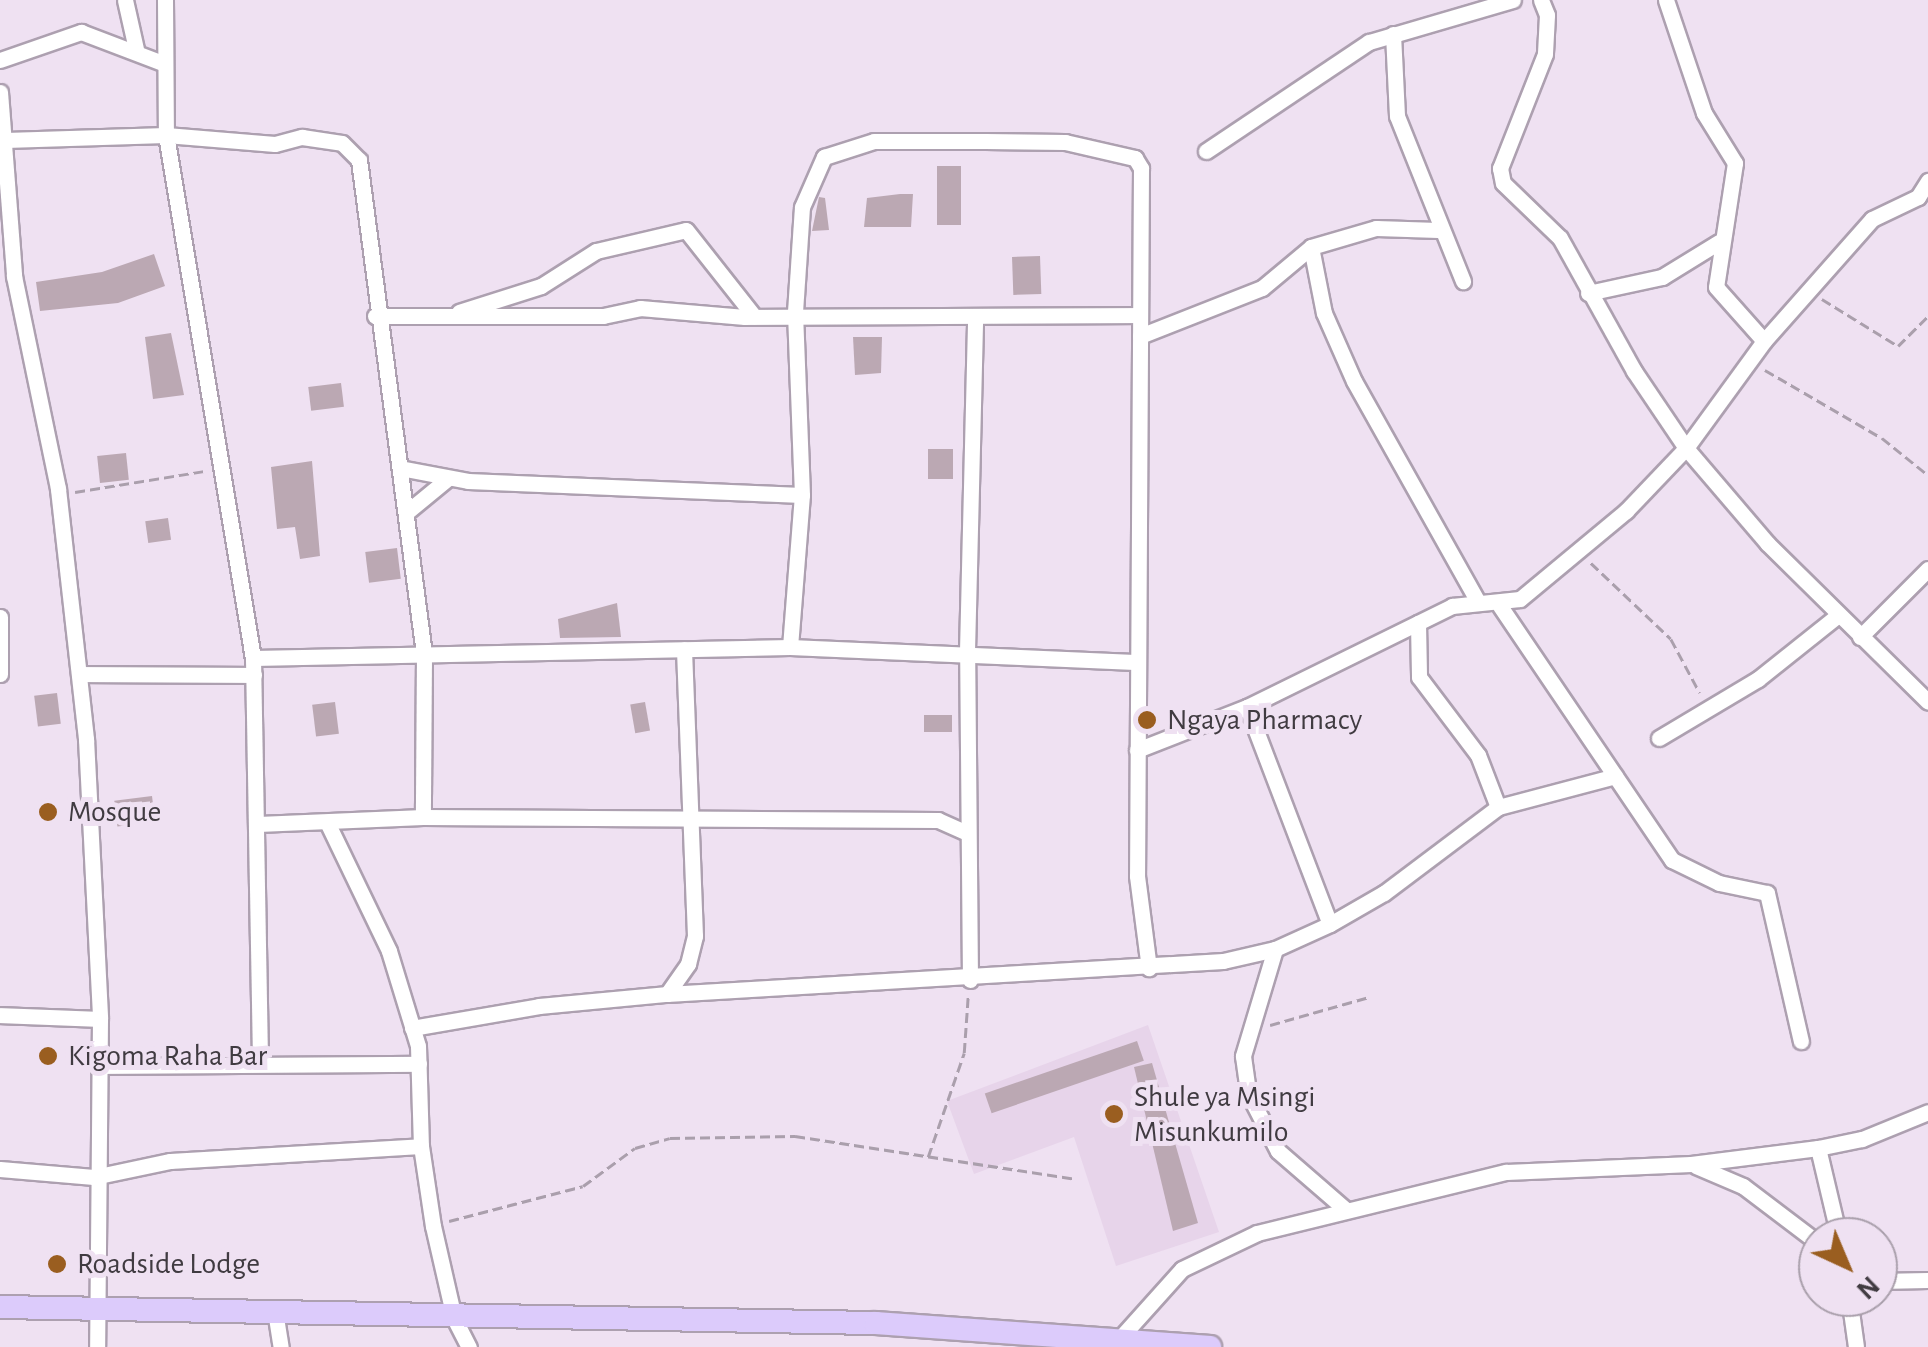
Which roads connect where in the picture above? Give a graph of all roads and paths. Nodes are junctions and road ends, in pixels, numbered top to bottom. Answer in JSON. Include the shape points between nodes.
{"nodes":[{"id":1,"x":125,"y":0,"type":"edge"},
{"id":2,"x":166,"y":0,"type":"edge"},
{"id":3,"x":1512,"y":0,"type":"edge"},
{"id":4,"x":1541,"y":0,"type":"edge"},
{"id":5,"x":1666,"y":0,"type":"edge"},
{"id":6,"x":1393,"y":34,"type":"junction"},
{"id":7,"x":136,"y":50,"type":"junction"},
{"id":8,"x":0,"y":60,"type":"edge"},
{"id":9,"x":165,"y":64,"type":"junction"},
{"id":10,"x":0,"y":92,"type":"edge"},
{"id":11,"x":166,"y":135,"type":"junction"},
{"id":12,"x":5,"y":140,"type":"junction"},
{"id":13,"x":1206,"y":152,"type":"dead end"},
{"id":14,"x":1928,"y":182,"type":"edge"},
{"id":15,"x":1438,"y":230,"type":"junction"},
{"id":16,"x":1719,"y":242,"type":"junction"},
{"id":17,"x":1311,"y":246,"type":"junction"},
{"id":18,"x":7,"y":276,"type":"edge"},
{"id":19,"x":1464,"y":281,"type":"dead end"},
{"id":20,"x":1812,"y":292,"type":"junction"},
{"id":21,"x":1588,"y":293,"type":"junction"},
{"id":22,"x":795,"y":312,"type":"junction"},
{"id":23,"x":1140,"y":315,"type":"junction"},
{"id":24,"x":375,"y":316,"type":"junction"},
{"id":25,"x":450,"y":316,"type":"junction"},
{"id":26,"x":754,"y":316,"type":"junction"},
{"id":27,"x":1928,"y":316,"type":"edge"},
{"id":28,"x":975,"y":318,"type":"junction"},
{"id":29,"x":1140,"y":336,"type":"junction"},
{"id":30,"x":1764,"y":341,"type":"junction"},
{"id":31,"x":1751,"y":362,"type":"junction"},
{"id":32,"x":1686,"y":448,"type":"junction"},
{"id":33,"x":226,"y":468,"type":"junction"},
{"id":34,"x":400,"y":468,"type":"junction"},
{"id":35,"x":1928,"y":475,"type":"edge"},
{"id":36,"x":447,"y":479,"type":"junction"},
{"id":37,"x":802,"y":495,"type":"junction"},
{"id":38,"x":58,"y":496,"type":"junction"},
{"id":39,"x":407,"y":512,"type":"junction"},
{"id":40,"x":1579,"y":551,"type":"junction"},
{"id":41,"x":1928,"y":570,"type":"edge"},
{"id":42,"x":1478,"y":602,"type":"junction"},
{"id":43,"x":1500,"y":606,"type":"junction"},
{"id":44,"x":1837,"y":616,"type":"junction"},
{"id":45,"x":0,"y":617,"type":"edge"},
{"id":46,"x":1418,"y":623,"type":"junction"},
{"id":47,"x":1860,"y":637,"type":"junction"},
{"id":48,"x":790,"y":647,"type":"junction"},
{"id":49,"x":684,"y":649,"type":"junction"},
{"id":50,"x":967,"y":651,"type":"junction"},
{"id":51,"x":424,"y":655,"type":"junction"},
{"id":52,"x":253,"y":658,"type":"junction"},
{"id":53,"x":1135,"y":662,"type":"junction"},
{"id":54,"x":0,"y":674,"type":"edge"},
{"id":55,"x":80,"y":674,"type":"junction"},
{"id":56,"x":254,"y":675,"type":"junction"},
{"id":57,"x":1928,"y":702,"type":"edge"},
{"id":58,"x":1248,"y":707,"type":"junction"},
{"id":59,"x":1704,"y":709,"type":"junction"},
{"id":60,"x":1659,"y":738,"type":"dead end"},
{"id":61,"x":1137,"y":750,"type":"junction"},
{"id":62,"x":1615,"y":776,"type":"junction"},
{"id":63,"x":968,"y":800,"type":"junction"},
{"id":64,"x":1498,"y":807,"type":"junction"},
{"id":65,"x":423,"y":817,"type":"junction"},
{"id":66,"x":692,"y":819,"type":"junction"},
{"id":67,"x":938,"y":820,"type":"junction"},
{"id":68,"x":327,"y":822,"type":"junction"},
{"id":69,"x":258,"y":824,"type":"junction"},
{"id":70,"x":968,"y":833,"type":"junction"},
{"id":71,"x":1330,"y":924,"type":"junction"},
{"id":72,"x":1275,"y":950,"type":"junction"},
{"id":73,"x":1149,"y":968,"type":"junction"},
{"id":74,"x":970,"y":980,"type":"junction"},
{"id":75,"x":667,"y":994,"type":"junction"},
{"id":76,"x":1369,"y":997,"type":"dead end"},
{"id":77,"x":0,"y":1015,"type":"edge"},
{"id":78,"x":100,"y":1019,"type":"junction"},
{"id":79,"x":412,"y":1028,"type":"junction"},
{"id":80,"x":1249,"y":1029,"type":"junction"},
{"id":81,"x":1801,"y":1041,"type":"dead end"},
{"id":82,"x":260,"y":1060,"type":"junction"},
{"id":83,"x":419,"y":1064,"type":"junction"},
{"id":84,"x":100,"y":1066,"type":"junction"},
{"id":85,"x":1928,"y":1112,"type":"edge"},
{"id":86,"x":421,"y":1146,"type":"junction"},
{"id":87,"x":1818,"y":1148,"type":"junction"},
{"id":88,"x":927,"y":1160,"type":"junction"},
{"id":89,"x":1692,"y":1164,"type":"junction"},
{"id":90,"x":0,"y":1169,"type":"edge"},
{"id":91,"x":94,"y":1176,"type":"junction"},
{"id":92,"x":1075,"y":1179,"type":"dead end"},
{"id":93,"x":1346,"y":1210,"type":"junction"},
{"id":94,"x":1834,"y":1217,"type":"edge"},
{"id":95,"x":433,"y":1226,"type":"junction"},
{"id":96,"x":1798,"y":1228,"type":"edge"},
{"id":97,"x":1928,"y":1280,"type":"edge"},
{"id":98,"x":1898,"y":1281,"type":"edge"},
{"id":99,"x":0,"y":1307,"type":"edge"},
{"id":100,"x":93,"y":1308,"type":"junction"},
{"id":101,"x":275,"y":1311,"type":"junction"},
{"id":102,"x":1851,"y":1317,"type":"edge"},
{"id":103,"x":454,"y":1318,"type":"junction"},
{"id":104,"x":1121,"y":1337,"type":"junction"},
{"id":105,"x":97,"y":1347,"type":"edge"},
{"id":106,"x":281,"y":1347,"type":"edge"},
{"id":107,"x":469,"y":1347,"type":"edge"},
{"id":108,"x":1210,"y":1347,"type":"edge"},
{"id":109,"x":1856,"y":1347,"type":"edge"}],
"edges":[{"from":1,"to":7,"type":"street"},
{"from":2,"to":9,"type":"street"},
{"from":3,"to":6,"type":"street"},
{"from":4,"to":21,"type":"street","via":[[1547,15],[1544,54],[1500,168],[1508,191],[1560,238]]},
{"from":5,"to":16,"type":"street","via":[[1704,113],[1735,164]]},
{"from":6,"to":13,"type":"street","via":[[1342,59]]},
{"from":6,"to":15,"type":"street","via":[[1397,116],[1429,187]]},
{"from":7,"to":8,"type":"street","via":[[81,32]]},
{"from":7,"to":9,"type":"street"},
{"from":9,"to":11,"type":"street"},
{"from":10,"to":12,"type":"street"},
{"from":11,"to":12,"type":"street"},
{"from":11,"to":24,"type":"street","via":[[191,142],[275,144],[302,137],[342,143],[361,165]]},
{"from":11,"to":33,"type":"street"},
{"from":12,"to":18,"type":"street"},
{"from":14,"to":20,"type":"street","via":[[1918,198],[1872,219]]},
{"from":15,"to":17,"type":"street","via":[[1376,228]]},
{"from":15,"to":19,"type":"street"},
{"from":16,"to":21,"type":"street","via":[[1662,277]]},
{"from":16,"to":30,"type":"street","via":[[1716,287]]},
{"from":17,"to":29,"type":"street","via":[[1277,280]]},
{"from":17,"to":42,"type":"street","via":[[1324,313],[1354,382]]},
{"from":18,"to":38,"type":"street"},
{"from":20,"to":27,"type":"path","via":[[1890,344],[1904,345]]},
{"from":20,"to":30,"type":"street"},
{"from":21,"to":32,"type":"street"},
{"from":22,"to":23,"type":"street","via":[[802,207],[829,152],[874,142],[985,140],[1066,142],[1135,158]]},
{"from":22,"to":26,"type":"street"},
{"from":22,"to":28,"type":"street"},
{"from":22,"to":37,"type":"street"},
{"from":23,"to":28,"type":"street"},
{"from":23,"to":29,"type":"street"},
{"from":24,"to":25,"type":"street"},
{"from":24,"to":34,"type":"street"},
{"from":25,"to":26,"type":"street","via":[[603,316],[650,308]]},
{"from":25,"to":26,"type":"street","via":[[541,286],[596,251],[686,230]]},
{"from":28,"to":50,"type":"street"},
{"from":29,"to":53,"type":"street"},
{"from":30,"to":31,"type":"street"},
{"from":31,"to":32,"type":"street"},
{"from":31,"to":35,"type":"path","via":[[1859,423]]},
{"from":32,"to":40,"type":"street"},
{"from":32,"to":44,"type":"street"},
{"from":33,"to":38,"type":"path"},
{"from":33,"to":52,"type":"street"},
{"from":34,"to":36,"type":"street"},
{"from":34,"to":39,"type":"street"},
{"from":36,"to":37,"type":"street"},
{"from":36,"to":39,"type":"street"},
{"from":37,"to":48,"type":"street"},
{"from":38,"to":55,"type":"street"},
{"from":39,"to":51,"type":"street"},
{"from":40,"to":43,"type":"street"},
{"from":40,"to":59,"type":"path","via":[[1671,639]]},
{"from":41,"to":47,"type":"street"},
{"from":42,"to":43,"type":"street"},
{"from":42,"to":46,"type":"street"},
{"from":43,"to":62,"type":"street"},
{"from":44,"to":47,"type":"street"},
{"from":44,"to":59,"type":"street","via":[[1758,679]]},
{"from":45,"to":54,"type":"street"},
{"from":46,"to":58,"type":"street"},
{"from":46,"to":64,"type":"street","via":[[1418,677],[1478,755]]},
{"from":47,"to":57,"type":"street"},
{"from":48,"to":49,"type":"street"},
{"from":48,"to":50,"type":"street"},
{"from":49,"to":51,"type":"street"},
{"from":49,"to":66,"type":"street"},
{"from":50,"to":53,"type":"street"},
{"from":50,"to":63,"type":"street"},
{"from":51,"to":52,"type":"street"},
{"from":51,"to":65,"type":"street"},
{"from":52,"to":56,"type":"street"},
{"from":53,"to":61,"type":"street"},
{"from":55,"to":56,"type":"street"},
{"from":55,"to":78,"type":"street"},
{"from":56,"to":69,"type":"street"},
{"from":58,"to":61,"type":"street"},
{"from":58,"to":71,"type":"street"},
{"from":59,"to":60,"type":"street"},
{"from":61,"to":73,"type":"street","via":[[1139,918]]},
{"from":62,"to":64,"type":"street"},
{"from":62,"to":81,"type":"street","via":[[1682,870],[1767,893]]},
{"from":63,"to":67,"type":"street"},
{"from":63,"to":70,"type":"street"},
{"from":64,"to":71,"type":"street","via":[[1384,893]]},
{"from":65,"to":66,"type":"street"},
{"from":65,"to":68,"type":"street"},
{"from":66,"to":67,"type":"street"},
{"from":66,"to":75,"type":"street","via":[[695,936]]},
{"from":67,"to":70,"type":"street"},
{"from":68,"to":69,"type":"street"},
{"from":68,"to":79,"type":"street","via":[[390,951]]},
{"from":69,"to":82,"type":"street"},
{"from":70,"to":74,"type":"street"},
{"from":71,"to":72,"type":"street"},
{"from":72,"to":73,"type":"street"},
{"from":72,"to":80,"type":"street"},
{"from":73,"to":74,"type":"street"},
{"from":74,"to":75,"type":"street"},
{"from":74,"to":88,"type":"path","via":[[964,1053]]},
{"from":75,"to":79,"type":"street"},
{"from":76,"to":80,"type":"path"},
{"from":77,"to":78,"type":"street"},
{"from":78,"to":84,"type":"street"},
{"from":79,"to":83,"type":"street"},
{"from":80,"to":93,"type":"street","via":[[1243,1056],[1260,1122],[1296,1170]]},
{"from":82,"to":83,"type":"street"},
{"from":82,"to":84,"type":"street"},
{"from":83,"to":86,"type":"street"},
{"from":84,"to":91,"type":"street"},
{"from":85,"to":87,"type":"street"},
{"from":86,"to":91,"type":"street","via":[[170,1161]]},
{"from":86,"to":95,"type":"street"},
{"from":87,"to":89,"type":"street"},
{"from":87,"to":94,"type":"street"},
{"from":88,"to":92,"type":"path"},
{"from":88,"to":95,"type":"path","via":[[795,1136],[670,1138],[635,1148],[584,1186]]},
{"from":89,"to":93,"type":"street","via":[[1506,1172]]},
{"from":89,"to":96,"type":"street","via":[[1743,1186]]},
{"from":90,"to":91,"type":"street"},
{"from":91,"to":100,"type":"street"},
{"from":93,"to":104,"type":"street","via":[[1211,1252],[1182,1269]]},
{"from":95,"to":103,"type":"street"},
{"from":97,"to":98,"type":"street"},
{"from":99,"to":100,"type":"highway"},
{"from":100,"to":101,"type":"highway"},
{"from":100,"to":105,"type":"street"},
{"from":101,"to":103,"type":"highway"},
{"from":101,"to":106,"type":"street"},
{"from":102,"to":109,"type":"street"},
{"from":103,"to":104,"type":"highway","via":[[876,1323]]},
{"from":103,"to":107,"type":"street"},
{"from":104,"to":108,"type":"highway"}]}
